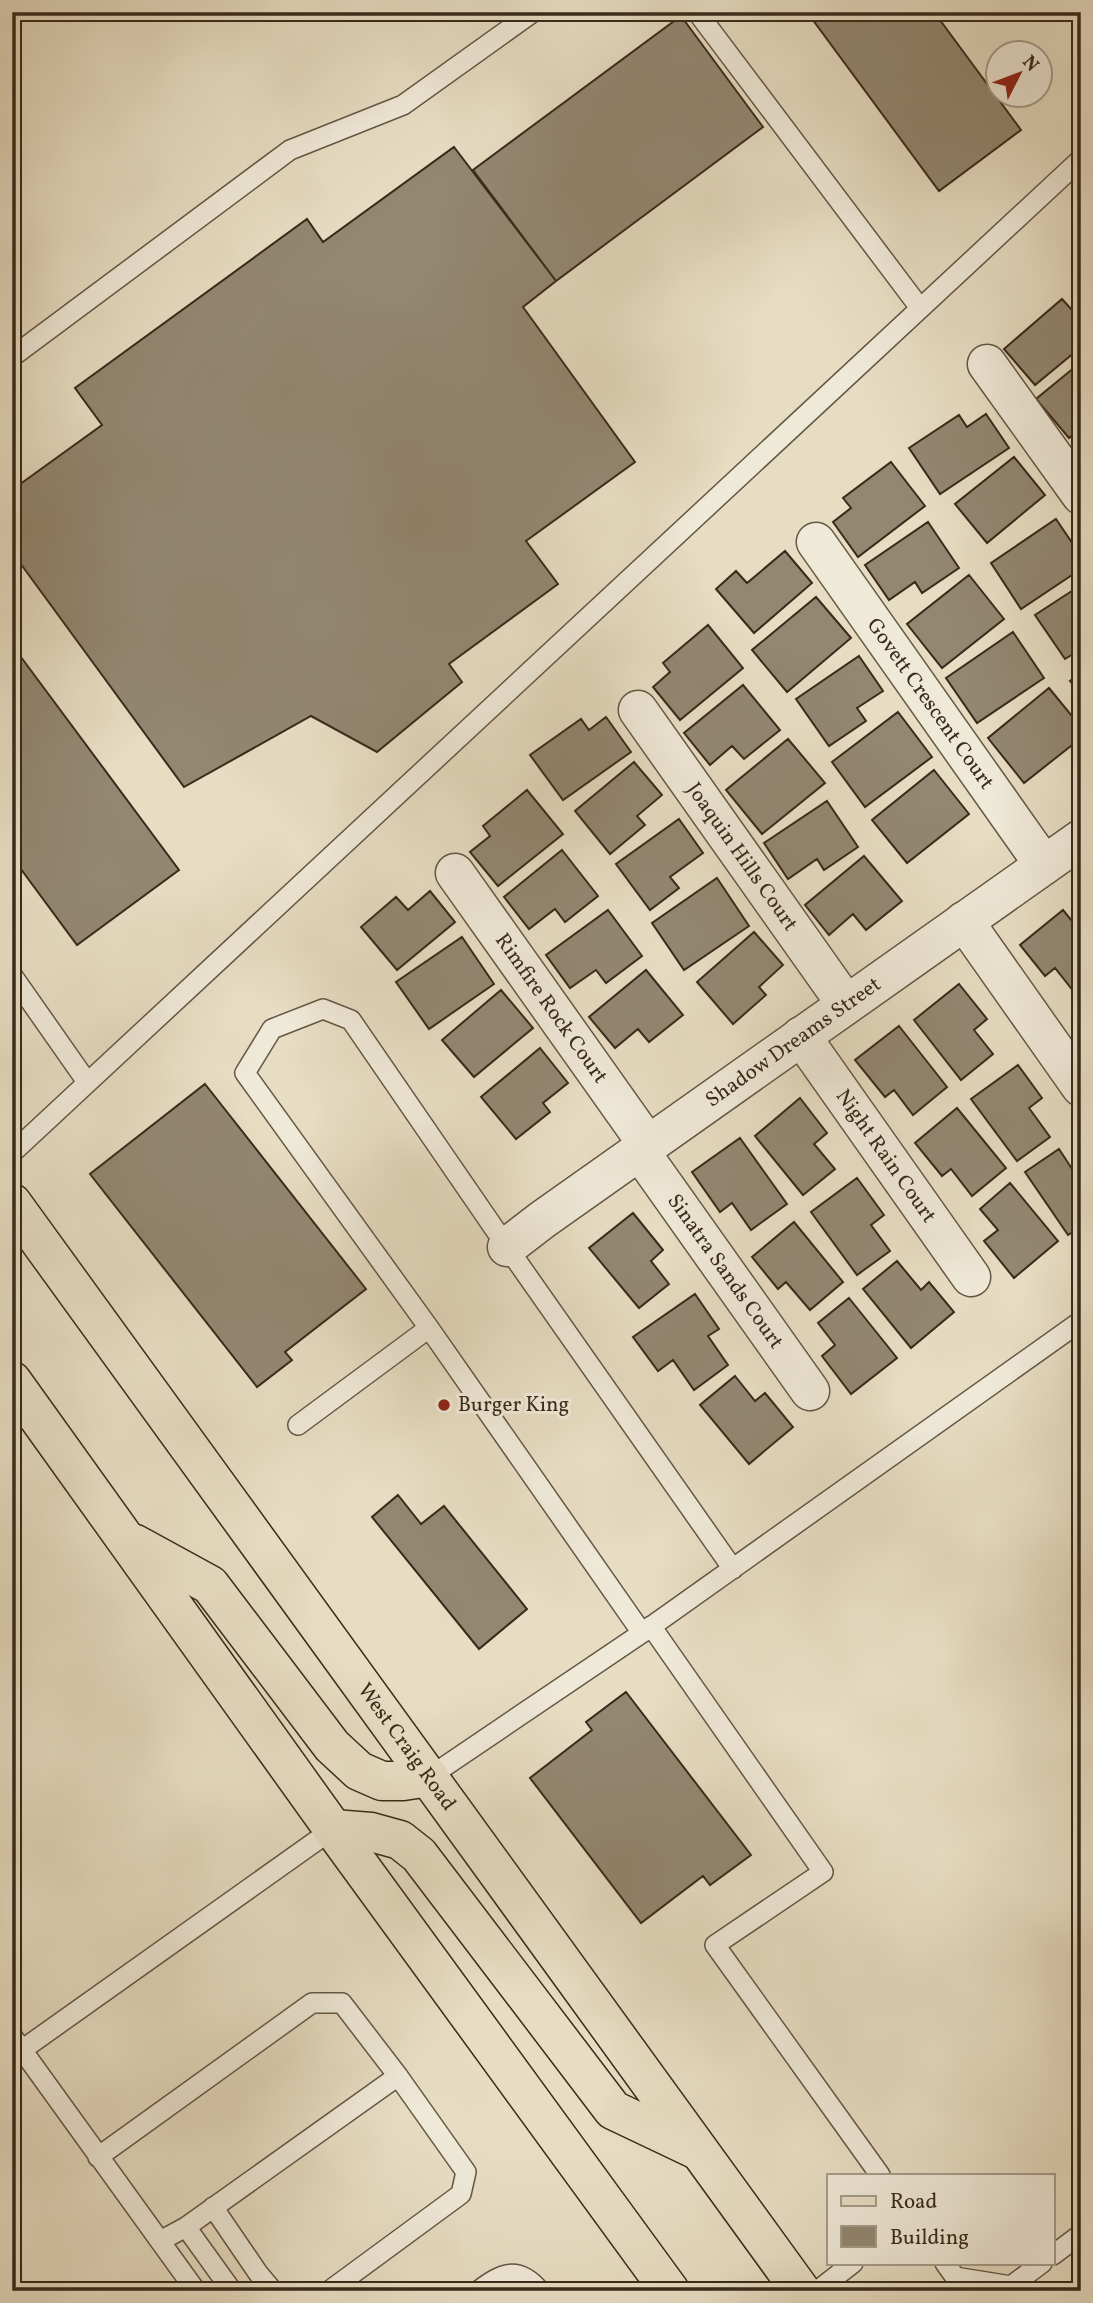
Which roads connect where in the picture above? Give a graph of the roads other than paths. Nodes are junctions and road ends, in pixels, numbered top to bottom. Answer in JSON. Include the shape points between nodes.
{"nodes":[{"id":1,"x":533,"y":12,"type":"edge"},
{"id":2,"x":696,"y":12,"type":"edge"},
{"id":3,"x":1081,"y":159,"type":"edge"},
{"id":4,"x":920,"y":308,"type":"junction"},
{"id":5,"x":12,"y":357,"type":"edge"},
{"id":6,"x":988,"y":364,"type":"dead end"},
{"id":7,"x":1081,"y":495,"type":"edge"},
{"id":8,"x":816,"y":542,"type":"dead end"},
{"id":9,"x":638,"y":710,"type":"dead end"},
{"id":10,"x":1081,"y":839,"type":"edge"},
{"id":11,"x":1044,"y":864,"type":"junction"},
{"id":12,"x":455,"y":873,"type":"dead end"},
{"id":13,"x":964,"y":921,"type":"junction"},
{"id":14,"x":12,"y":975,"type":"edge"},
{"id":15,"x":846,"y":1004,"type":"junction"},
{"id":16,"x":801,"y":1036,"type":"junction"},
{"id":17,"x":87,"y":1082,"type":"junction"},
{"id":18,"x":1081,"y":1087,"type":"edge"},
{"id":19,"x":643,"y":1148,"type":"junction"},
{"id":20,"x":12,"y":1153,"type":"edge"},
{"id":21,"x":12,"y":1203,"type":"edge"},
{"id":22,"x":507,"y":1247,"type":"junction"},
{"id":23,"x":971,"y":1277,"type":"dead end"},
{"id":24,"x":1081,"y":1321,"type":"edge"},
{"id":25,"x":429,"y":1328,"type":"junction"},
{"id":26,"x":12,"y":1381,"type":"edge"},
{"id":27,"x":810,"y":1391,"type":"dead end"},
{"id":28,"x":298,"y":1425,"type":"dead end"},
{"id":29,"x":127,"y":1539,"type":"junction"},
{"id":30,"x":733,"y":1569,"type":"junction"},
{"id":31,"x":647,"y":1629,"type":"junction"},
{"id":32,"x":429,"y":1777,"type":"junction"},
{"id":33,"x":333,"y":1829,"type":"junction"},
{"id":34,"x":16,"y":2047,"type":"edge"},
{"id":35,"x":398,"y":2076,"type":"junction"},
{"id":36,"x":700,"y":2151,"type":"junction"},
{"id":37,"x":98,"y":2157,"type":"junction"},
{"id":38,"x":879,"y":2174,"type":"edge"},
{"id":39,"x":214,"y":2207,"type":"junction"},
{"id":40,"x":186,"y":2227,"type":"junction"},
{"id":41,"x":1081,"y":2234,"type":"edge"},
{"id":42,"x":160,"y":2241,"type":"junction"},
{"id":43,"x":1054,"y":2254,"type":"edge"},
{"id":44,"x":852,"y":2264,"type":"edge"},
{"id":45,"x":946,"y":2264,"type":"edge"},
{"id":46,"x":1041,"y":2264,"type":"edge"},
{"id":47,"x":196,"y":2291,"type":"edge"},
{"id":48,"x":232,"y":2291,"type":"edge"},
{"id":49,"x":273,"y":2291,"type":"edge"},
{"id":50,"x":329,"y":2291,"type":"edge"},
{"id":51,"x":478,"y":2291,"type":"edge"},
{"id":52,"x":540,"y":2291,"type":"edge"},
{"id":53,"x":670,"y":2291,"type":"edge"},
{"id":54,"x":801,"y":2291,"type":"edge"},
{"id":55,"x":817,"y":2291,"type":"edge"}],
"edges":[{"from":1,"to":5,"type":"lane","via":[[403,104],[290,150]]},
{"from":2,"to":4,"type":"lane"},
{"from":3,"to":4,"type":"lane"},
{"from":4,"to":17,"type":"lane"},
{"from":6,"to":7,"type":"street"},
{"from":8,"to":11,"type":"street","name":"Govett Crescent Court"},
{"from":9,"to":15,"type":"street","name":"Joaquin Hills Court"},
{"from":10,"to":11,"type":"street","name":"Shadow Dreams Street"},
{"from":11,"to":13,"type":"street","name":"Shadow Dreams Street"},
{"from":12,"to":19,"type":"street","name":"Rimfire Rock Court"},
{"from":13,"to":15,"type":"street","name":"Shadow Dreams Street"},
{"from":13,"to":18,"type":"street"},
{"from":14,"to":17,"type":"lane"},
{"from":15,"to":16,"type":"street","name":"Shadow Dreams Street"},
{"from":16,"to":19,"type":"street","name":"Shadow Dreams Street"},
{"from":16,"to":23,"type":"street","name":"Night Rain Court"},
{"from":17,"to":20,"type":"lane"},
{"from":19,"to":22,"type":"street","name":"Shadow Dreams Street"},
{"from":19,"to":27,"type":"street","name":"Sinatra Sands Court"},
{"from":21,"to":32,"type":"main road","name":"West Craig Road"},
{"from":22,"to":25,"type":"lane","via":[[351,1020],[323,1009],[272,1029],[245,1073]]},
{"from":22,"to":30,"type":"lane"},
{"from":24,"to":30,"type":"lane"},
{"from":25,"to":28,"type":"lane"},
{"from":25,"to":31,"type":"lane"},
{"from":26,"to":29,"type":"main road"},
{"from":29,"to":32,"type":"main road","via":[[210,1585],[332,1746],[359,1770],[382,1781]]},
{"from":29,"to":33,"type":"main road"},
{"from":30,"to":31,"type":"lane"},
{"from":31,"to":32,"type":"lane"},
{"from":31,"to":38,"type":"lane","via":[[823,1872],[715,1945]]},
{"from":32,"to":36,"type":"main road","name":"West Craig Road"},
{"from":33,"to":34,"type":"lane"},
{"from":33,"to":36,"type":"main road","via":[[400,1840],[419,1855],[613,2110]]},
{"from":33,"to":53,"type":"main road"},
{"from":34,"to":37,"type":"lane"},
{"from":35,"to":37,"type":"lane","via":[[342,2003],[312,2003]]},
{"from":35,"to":39,"type":"lane"},
{"from":35,"to":50,"type":"lane","via":[[466,2172],[461,2194]]},
{"from":36,"to":54,"type":"main road","name":"West Craig Road"},
{"from":37,"to":42,"type":"lane"},
{"from":39,"to":40,"type":"lane"},
{"from":39,"to":49,"type":"lane"},
{"from":40,"to":42,"type":"lane"},
{"from":40,"to":48,"type":"lane"},
{"from":41,"to":43,"type":"lane"},
{"from":42,"to":47,"type":"lane"},
{"from":44,"to":55,"type":"lane"},
{"from":45,"to":46,"type":"lane","via":[[955,2277],[1011,2286]]},
{"from":51,"to":52,"type":"lane","via":[[508,2273],[522,2275]]}]}
